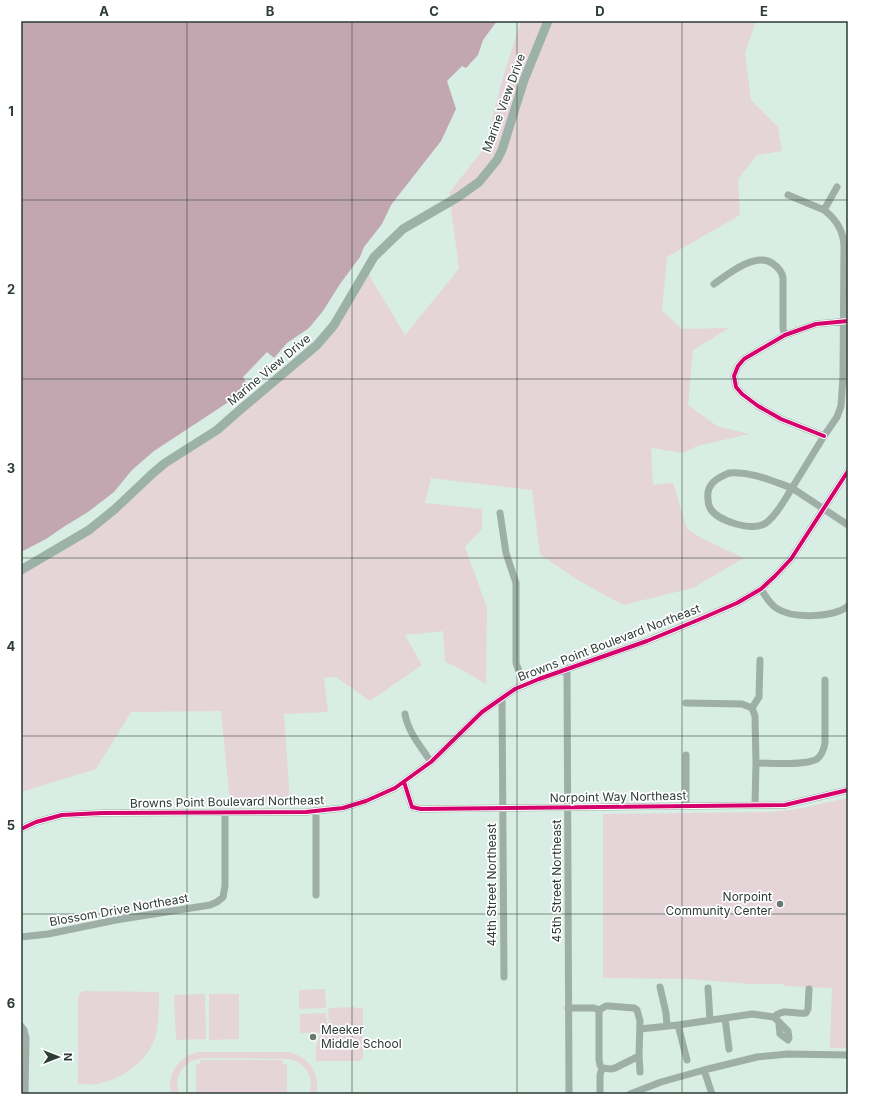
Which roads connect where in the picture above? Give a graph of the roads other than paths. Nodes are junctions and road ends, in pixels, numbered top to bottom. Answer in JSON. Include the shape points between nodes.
{"nodes":[{"id":1,"x":548,"y":21,"type":"edge"},
{"id":2,"x":837,"y":187,"type":"dead end"},
{"id":3,"x":788,"y":195,"type":"dead end"},
{"id":4,"x":824,"y":210,"type":"junction"},
{"id":5,"x":714,"y":284,"type":"dead end"},
{"id":6,"x":846,"y":321,"type":"edge"},
{"id":7,"x":785,"y":335,"type":"junction"},
{"id":8,"x":824,"y":436,"type":"junction"},
{"id":9,"x":848,"y":471,"type":"edge"},
{"id":10,"x":792,"y":488,"type":"junction"},
{"id":11,"x":824,"y":509,"type":"junction"},
{"id":12,"x":500,"y":513,"type":"dead end"},
{"id":13,"x":848,"y":525,"type":"edge"},
{"id":14,"x":21,"y":570,"type":"edge"},
{"id":15,"x":761,"y":589,"type":"junction"},
{"id":16,"x":848,"y":606,"type":"edge"},
{"id":17,"x":760,"y":660,"type":"dead end"},
{"id":18,"x":567,"y":668,"type":"junction"},
{"id":19,"x":825,"y":680,"type":"dead end"},
{"id":20,"x":524,"y":685,"type":"junction"},
{"id":21,"x":502,"y":698,"type":"junction"},
{"id":22,"x":686,"y":703,"type":"dead end"},
{"id":23,"x":752,"y":708,"type":"junction"},
{"id":24,"x":405,"y":714,"type":"dead end"},
{"id":25,"x":686,"y":755,"type":"dead end"},
{"id":26,"x":431,"y":762,"type":"junction"},
{"id":27,"x":756,"y":763,"type":"junction"},
{"id":28,"x":404,"y":782,"type":"junction"},
{"id":29,"x":848,"y":790,"type":"edge"},
{"id":30,"x":755,"y":805,"type":"junction"},
{"id":31,"x":686,"y":806,"type":"junction"},
{"id":32,"x":503,"y":808,"type":"junction"},
{"id":33,"x":568,"y":808,"type":"junction"},
{"id":34,"x":316,"y":812,"type":"junction"},
{"id":35,"x":225,"y":813,"type":"junction"},
{"id":36,"x":21,"y":829,"type":"edge"},
{"id":37,"x":316,"y":895,"type":"dead end"},
{"id":38,"x":21,"y":937,"type":"edge"},
{"id":39,"x":504,"y":976,"type":"dead end"},
{"id":40,"x":660,"y":987,"type":"dead end"},
{"id":41,"x":708,"y":988,"type":"dead end"},
{"id":42,"x":808,"y":990,"type":"dead end"},
{"id":43,"x":568,"y":1008,"type":"junction"},
{"id":44,"x":599,"y":1010,"type":"junction"},
{"id":45,"x":725,"y":1018,"type":"junction"},
{"id":46,"x":710,"y":1020,"type":"junction"},
{"id":47,"x":777,"y":1021,"type":"junction"},
{"id":48,"x":678,"y":1025,"type":"junction"},
{"id":49,"x":22,"y":1026,"type":"edge"},
{"id":50,"x":667,"y":1026,"type":"junction"},
{"id":51,"x":640,"y":1029,"type":"junction"},
{"id":52,"x":729,"y":1048,"type":"dead end"},
{"id":53,"x":788,"y":1054,"type":"junction"},
{"id":54,"x":848,"y":1055,"type":"edge"},
{"id":55,"x":639,"y":1056,"type":"junction"},
{"id":56,"x":688,"y":1060,"type":"dead end"},
{"id":57,"x":602,"y":1068,"type":"junction"},
{"id":58,"x":704,"y":1070,"type":"junction"},
{"id":59,"x":640,"y":1072,"type":"dead end"},
{"id":60,"x":24,"y":1092,"type":"edge"},
{"id":61,"x":600,"y":1092,"type":"dead end"},
{"id":62,"x":569,"y":1094,"type":"edge"},
{"id":63,"x":630,"y":1094,"type":"edge"},
{"id":64,"x":712,"y":1094,"type":"edge"}],
"edges":[{"from":1,"to":14,"type":"main road","name":"Marine View Drive","via":[[524,80],[502,150],[479,182],[403,229],[374,257],[334,325],[318,345],[217,430],[165,463],[89,530]]},
{"from":2,"to":4,"type":"street"},
{"from":3,"to":4,"type":"street"},
{"from":4,"to":6,"type":"street","via":[[834,218],[844,240]]},
{"from":5,"to":7,"type":"street","via":[[733,270],[749,263],[767,261],[776,266],[783,278]]},
{"from":6,"to":7,"type":"street","via":[[816,324]]},
{"from":6,"to":8,"type":"street","via":[[841,406]]},
{"from":7,"to":8,"type":"street","via":[[741,362],[734,376],[736,387],[745,397],[768,412]]},
{"from":8,"to":10,"type":"street"},
{"from":9,"to":11,"type":"street","name":"Browns Point Boulevard Northeast"},
{"from":10,"to":10,"type":"street","via":[[762,477],[734,473],[721,476],[709,488],[710,509],[742,526],[757,527],[770,519]]},
{"from":10,"to":11,"type":"street"},
{"from":11,"to":13,"type":"street"},
{"from":11,"to":15,"type":"street","name":"Browns Point Boulevard Northeast","via":[[791,558]]},
{"from":12,"to":20,"type":"street","via":[[506,553],[516,583],[516,663]]},
{"from":15,"to":16,"type":"street","via":[[776,608],[786,612],[820,615],[839,612]]},
{"from":15,"to":18,"type":"street","name":"Browns Point Boulevard Northeast","via":[[737,603],[647,641]]},
{"from":17,"to":23,"type":"street","via":[[760,697]]},
{"from":18,"to":20,"type":"street","name":"Browns Point Boulevard Northeast"},
{"from":18,"to":33,"type":"street","name":"45th Street Northeast"},
{"from":19,"to":27,"type":"street","via":[[823,752],[808,763]]},
{"from":20,"to":21,"type":"street","name":"Browns Point Boulevard Northeast"},
{"from":21,"to":26,"type":"street","name":"Browns Point Boulevard Northeast","via":[[474,720]]},
{"from":21,"to":32,"type":"street","name":"44th Street Northeast"},
{"from":22,"to":23,"type":"street","via":[[742,704]]},
{"from":23,"to":27,"type":"street","via":[[755,716]]},
{"from":24,"to":26,"type":"street","via":[[408,727]]},
{"from":25,"to":31,"type":"street"},
{"from":26,"to":28,"type":"street","name":"Browns Point Boulevard Northeast"},
{"from":27,"to":30,"type":"street"},
{"from":28,"to":32,"type":"street","name":"Norpoint Way Northeast","via":[[412,807],[441,810]]},
{"from":28,"to":34,"type":"street","name":"Browns Point Boulevard Northeast","via":[[366,801]]},
{"from":29,"to":30,"type":"street","name":"Norpoint Way Northeast","via":[[785,805]]},
{"from":30,"to":31,"type":"street","name":"Norpoint Way Northeast"},
{"from":31,"to":33,"type":"street","name":"Norpoint Way Northeast"},
{"from":32,"to":33,"type":"street","name":"Norpoint Way Northeast"},
{"from":32,"to":39,"type":"street","name":"44th Street Northeast"},
{"from":33,"to":43,"type":"street","name":"45th Street Northeast"},
{"from":34,"to":35,"type":"street","name":"Browns Point Boulevard Northeast"},
{"from":34,"to":37,"type":"street"},
{"from":35,"to":36,"type":"street","name":"Browns Point Boulevard Northeast","via":[[62,815]]},
{"from":35,"to":38,"type":"street","name":"Blossom Drive Northeast","via":[[225,886],[220,900],[206,906]]},
{"from":40,"to":50,"type":"street"},
{"from":41,"to":46,"type":"street"},
{"from":42,"to":47,"type":"street","via":[[806,1013],[779,1013]]},
{"from":43,"to":44,"type":"street"},
{"from":43,"to":62,"type":"street","name":"45th Street Northeast"},
{"from":44,"to":51,"type":"street","via":[[606,1006],[634,1008],[639,1014]]},
{"from":44,"to":57,"type":"street","via":[[599,1060]]},
{"from":45,"to":46,"type":"street"},
{"from":45,"to":47,"type":"street","via":[[752,1014]]},
{"from":45,"to":52,"type":"street"},
{"from":46,"to":48,"type":"street"},
{"from":47,"to":53,"type":"street","via":[[780,1034],[788,1040]]},
{"from":48,"to":50,"type":"street"},
{"from":48,"to":56,"type":"street"},
{"from":49,"to":60,"type":"street","via":[[26,1038]]},
{"from":50,"to":51,"type":"street"},
{"from":51,"to":55,"type":"street"},
{"from":53,"to":54,"type":"street"},
{"from":53,"to":58,"type":"street","via":[[757,1057]]},
{"from":55,"to":57,"type":"street","via":[[615,1068]]},
{"from":55,"to":59,"type":"street"},
{"from":57,"to":61,"type":"street"},
{"from":58,"to":63,"type":"street"},
{"from":58,"to":64,"type":"street"}]}
